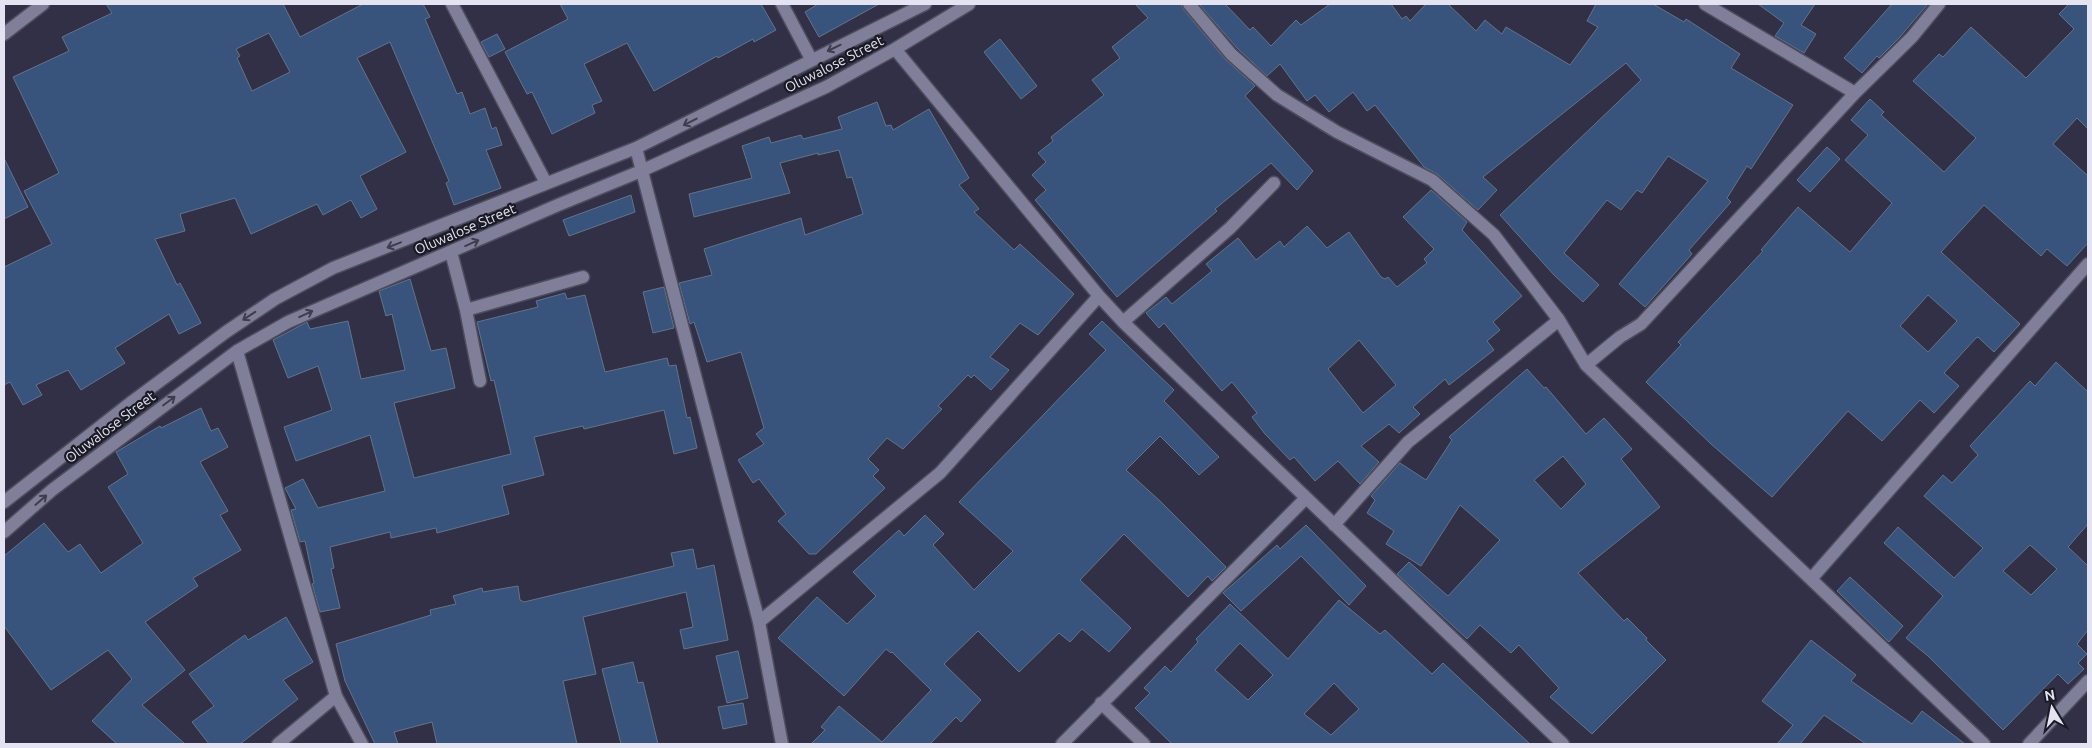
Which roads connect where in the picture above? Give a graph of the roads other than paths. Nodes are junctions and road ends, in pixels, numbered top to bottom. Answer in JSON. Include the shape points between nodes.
{"nodes":[{"id":1,"x":43,"y":4,"type":"edge"},
{"id":2,"x":452,"y":4,"type":"edge"},
{"id":3,"x":782,"y":4,"type":"edge"},
{"id":4,"x":926,"y":4,"type":"edge"},
{"id":5,"x":969,"y":4,"type":"edge"},
{"id":6,"x":1189,"y":4,"type":"edge"},
{"id":7,"x":1706,"y":4,"type":"edge"},
{"id":8,"x":1939,"y":4,"type":"edge"},
{"id":9,"x":4,"y":34,"type":"edge"},
{"id":10,"x":895,"y":49,"type":"junction"},
{"id":11,"x":812,"y":59,"type":"junction"},
{"id":12,"x":1855,"y":93,"type":"junction"},
{"id":13,"x":636,"y":148,"type":"junction"},
{"id":14,"x":642,"y":171,"type":"junction"},
{"id":15,"x":546,"y":183,"type":"junction"},
{"id":16,"x":1274,"y":183,"type":"dead end"},
{"id":17,"x":451,"y":252,"type":"junction"},
{"id":18,"x":2088,"y":264,"type":"edge"},
{"id":19,"x":583,"y":277,"type":"dead end"},
{"id":20,"x":1099,"y":296,"type":"junction"},
{"id":21,"x":466,"y":310,"type":"junction"},
{"id":22,"x":1559,"y":320,"type":"junction"},
{"id":23,"x":1123,"y":322,"type":"junction"},
{"id":24,"x":237,"y":350,"type":"junction"},
{"id":25,"x":1586,"y":365,"type":"junction"},
{"id":26,"x":480,"y":381,"type":"dead end"},
{"id":27,"x":1306,"y":498,"type":"junction"},
{"id":28,"x":4,"y":502,"type":"edge"},
{"id":29,"x":1334,"y":525,"type":"junction"},
{"id":30,"x":4,"y":532,"type":"edge"},
{"id":31,"x":1810,"y":579,"type":"junction"},
{"id":32,"x":760,"y":622,"type":"junction"},
{"id":33,"x":2088,"y":681,"type":"edge"},
{"id":34,"x":336,"y":696,"type":"junction"},
{"id":35,"x":1101,"y":703,"type":"junction"},
{"id":36,"x":278,"y":744,"type":"edge"},
{"id":37,"x":362,"y":744,"type":"edge"},
{"id":38,"x":782,"y":744,"type":"edge"},
{"id":39,"x":1062,"y":744,"type":"edge"},
{"id":40,"x":1144,"y":744,"type":"edge"},
{"id":41,"x":1563,"y":744,"type":"edge"},
{"id":42,"x":1984,"y":744,"type":"edge"},
{"id":43,"x":2029,"y":744,"type":"edge"}],
"edges":[{"from":1,"to":9,"type":"street"},
{"from":2,"to":15,"type":"street"},
{"from":3,"to":11,"type":"street"},
{"from":4,"to":11,"type":"street","name":"Oluwalose Street","one_way":true},
{"from":5,"to":10,"type":"street","name":"Oluwalose Street"},
{"from":6,"to":22,"type":"street","via":[[1231,54],[1277,95],[1337,132],[1432,180],[1494,235]]},
{"from":7,"to":12,"type":"street"},
{"from":8,"to":12,"type":"street","via":[[1912,37]]},
{"from":10,"to":14,"type":"street","name":"Oluwalose Street","via":[[826,87]]},
{"from":10,"to":20,"type":"street"},
{"from":11,"to":13,"type":"street","name":"Oluwalose Street","one_way":true},
{"from":12,"to":25,"type":"street","via":[[1641,324]]},
{"from":13,"to":14,"type":"street"},
{"from":13,"to":15,"type":"street","name":"Oluwalose Street"},
{"from":17,"to":14,"type":"street","name":"Oluwalose Street","one_way":true},
{"from":14,"to":32,"type":"street"},
{"from":15,"to":28,"type":"street","name":"Oluwalose Street","one_way":true,"via":[[332,268],[275,299],[148,390]]},
{"from":16,"to":23,"type":"street","via":[[1230,228]]},
{"from":17,"to":21,"type":"street"},
{"from":24,"to":17,"type":"street","name":"Oluwalose Street","one_way":true,"via":[[304,315]]},
{"from":18,"to":31,"type":"street"},
{"from":19,"to":21,"type":"street"},
{"from":20,"to":23,"type":"street"},
{"from":20,"to":32,"type":"street","via":[[940,473]]},
{"from":21,"to":26,"type":"street"},
{"from":22,"to":25,"type":"street"},
{"from":22,"to":29,"type":"street","via":[[1408,442]]},
{"from":23,"to":27,"type":"street"},
{"from":30,"to":24,"type":"street","name":"Oluwalose Street","one_way":true,"via":[[52,490]]},
{"from":24,"to":34,"type":"street"},
{"from":25,"to":31,"type":"street"},
{"from":27,"to":29,"type":"street"},
{"from":27,"to":35,"type":"street"},
{"from":29,"to":41,"type":"street"},
{"from":31,"to":42,"type":"street"},
{"from":32,"to":38,"type":"street"},
{"from":33,"to":43,"type":"street"},
{"from":34,"to":36,"type":"street"},
{"from":34,"to":37,"type":"street"},
{"from":35,"to":39,"type":"street"},
{"from":35,"to":40,"type":"street"}]}
